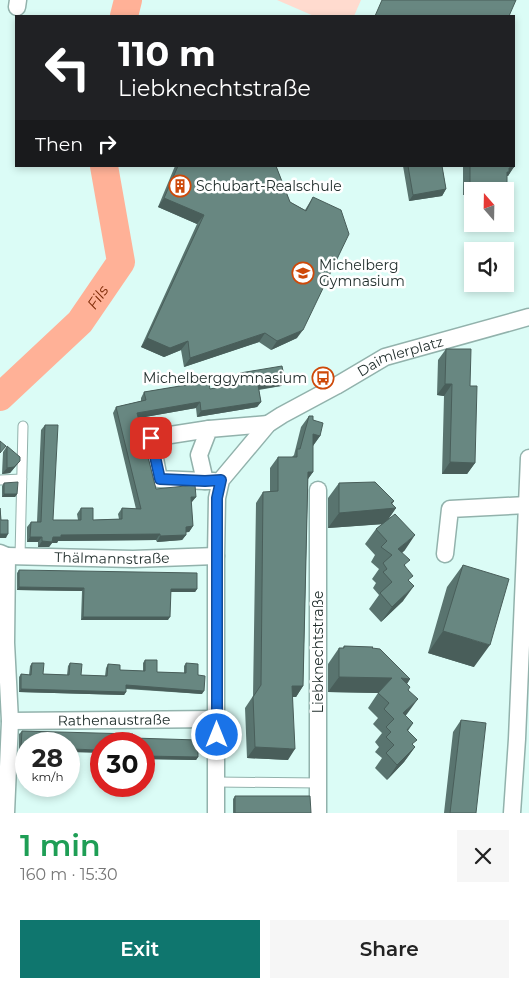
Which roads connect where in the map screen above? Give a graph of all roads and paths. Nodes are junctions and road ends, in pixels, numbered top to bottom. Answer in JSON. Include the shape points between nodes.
{"nodes":[{"id":1,"x":529,"y":318,"type":"edge"},
{"id":2,"x":268,"y":424,"type":"junction"},
{"id":3,"x":23,"y":426,"type":"dead end"},
{"id":4,"x":209,"y":429,"type":"junction"},
{"id":5,"x":529,"y":458,"type":"edge"},
{"id":6,"x":22,"y":479,"type":"junction"},
{"id":7,"x":0,"y":480,"type":"edge"},
{"id":8,"x":213,"y":481,"type":"junction"},
{"id":9,"x":318,"y":490,"type":"dead end"},
{"id":10,"x":527,"y":505,"type":"junction"},
{"id":11,"x":445,"y":554,"type":"dead end"},
{"id":12,"x":9,"y":555,"type":"edge"},
{"id":13,"x":216,"y":556,"type":"junction"},
{"id":14,"x":527,"y":559,"type":"edge"},
{"id":15,"x":3,"y":643,"type":"edge"},
{"id":16,"x":524,"y":697,"type":"edge"},
{"id":17,"x":217,"y":719,"type":"junction"},
{"id":18,"x":6,"y":720,"type":"edge"},
{"id":19,"x":216,"y":782,"type":"junction"},
{"id":20,"x":319,"y":783,"type":"junction"},
{"id":21,"x":5,"y":803,"type":"edge"},
{"id":22,"x":216,"y":813,"type":"edge"},
{"id":23,"x":318,"y":813,"type":"edge"},
{"id":24,"x":512,"y":813,"type":"edge"}],
"edges":[{"from":1,"to":2,"type":"street","name":"Daimlerplatz","via":[[385,357]]},
{"from":2,"to":4,"type":"street"},
{"from":2,"to":8,"type":"street"},
{"from":3,"to":6,"type":"lane"},
{"from":4,"to":8,"type":"street","via":[[199,455]]},
{"from":4,"to":8,"type":"street","via":[[151,438],[160,479]]},
{"from":5,"to":10,"type":"street"},
{"from":6,"to":7,"type":"lane"},
{"from":6,"to":12,"type":"lane"},
{"from":8,"to":13,"type":"street","via":[[217,498]]},
{"from":9,"to":20,"type":"street","name":"Liebknechtstraße"},
{"from":10,"to":11,"type":"street","via":[[450,509]]},
{"from":10,"to":14,"type":"street"},
{"from":12,"to":13,"type":"street","name":"Thälmannstraße","via":[[133,559]]},
{"from":12,"to":15,"type":"street","via":[[7,626]]},
{"from":13,"to":17,"type":"street"},
{"from":14,"to":16,"type":"street"},
{"from":15,"to":18,"type":"street"},
{"from":16,"to":24,"type":"street"},
{"from":17,"to":18,"type":"street","name":"Rathenaustraße"},
{"from":17,"to":19,"type":"street"},
{"from":18,"to":21,"type":"street"},
{"from":19,"to":20,"type":"lane"},
{"from":19,"to":22,"type":"street"},
{"from":20,"to":23,"type":"street","name":"Liebknechtstraße"}]}
